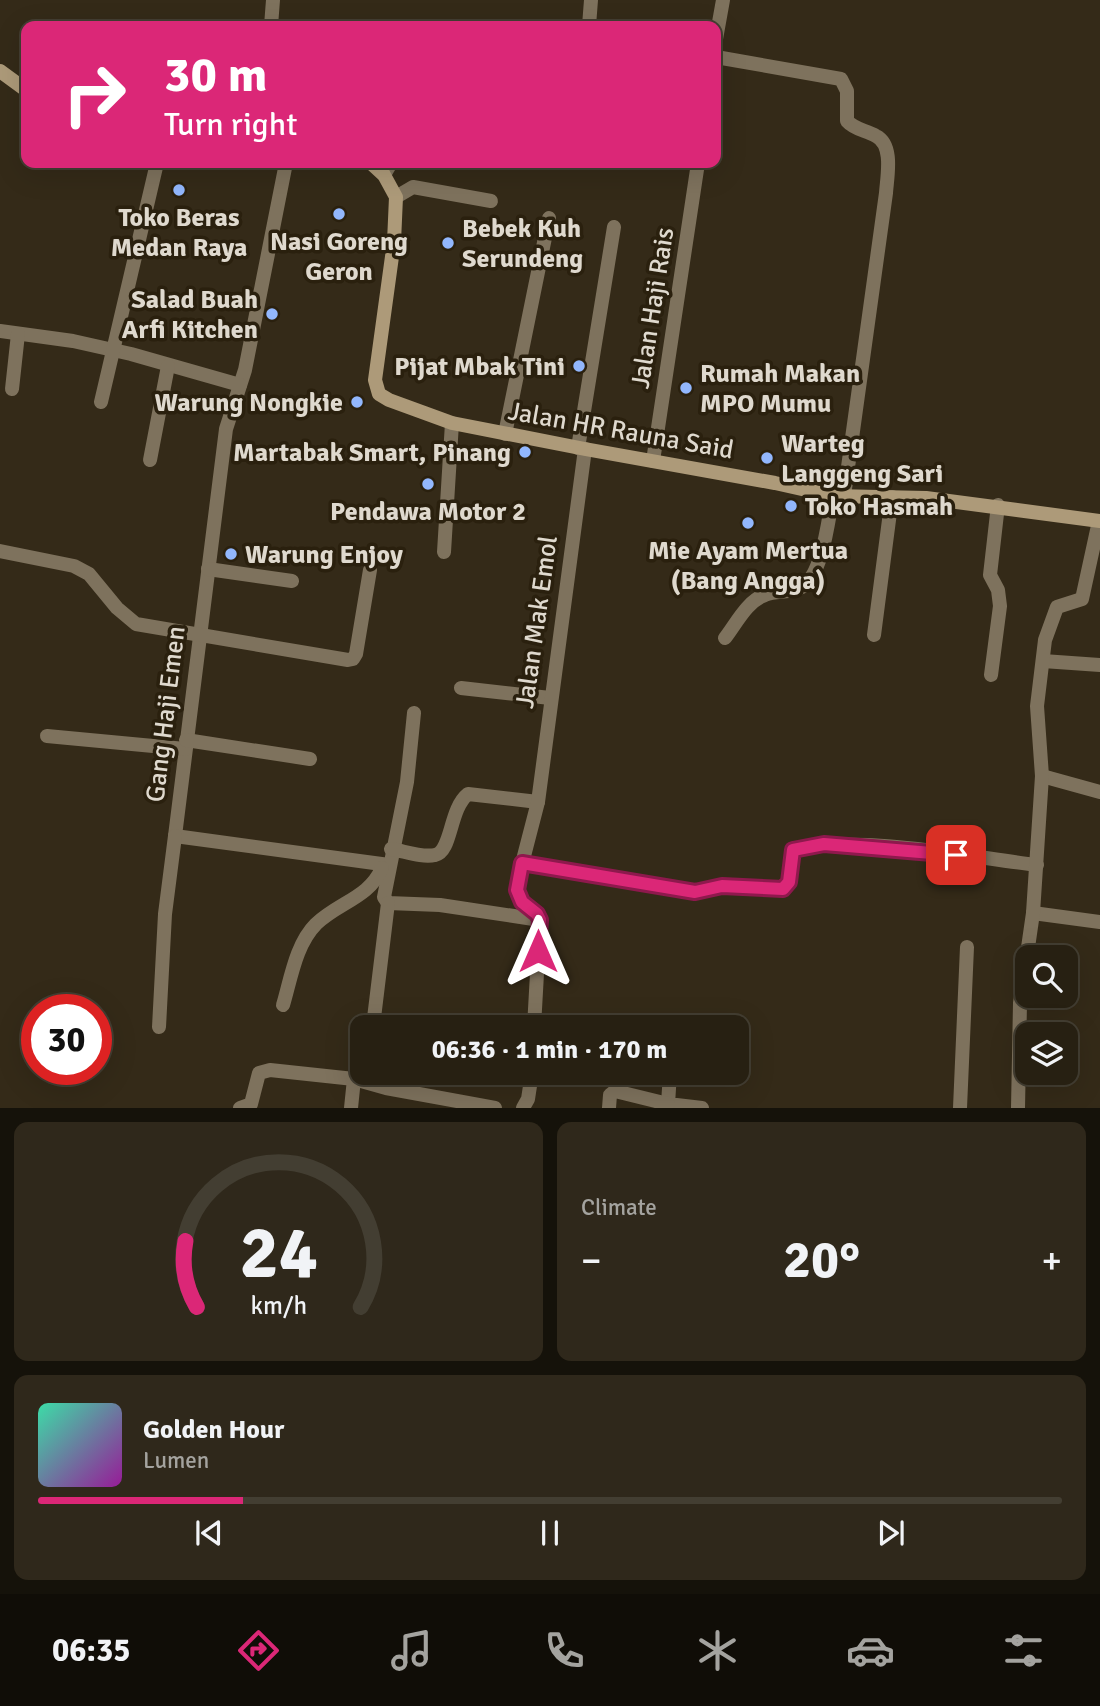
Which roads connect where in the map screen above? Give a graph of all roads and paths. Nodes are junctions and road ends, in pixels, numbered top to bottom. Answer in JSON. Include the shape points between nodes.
{"nodes":[{"id":1,"x":591,"y":0,"type":"edge"},
{"id":2,"x":723,"y":0,"type":"edge"},
{"id":3,"x":270,"y":2,"type":"edge"},
{"id":4,"x":271,"y":21,"type":"edge"},
{"id":5,"x":589,"y":21,"type":"edge"},
{"id":6,"x":719,"y":21,"type":"edge"},
{"id":7,"x":721,"y":58,"type":"edge"},
{"id":8,"x":0,"y":71,"type":"edge"},
{"id":9,"x":21,"y":86,"type":"edge"},
{"id":10,"x":156,"y":168,"type":"edge"},
{"id":11,"x":285,"y":168,"type":"edge"},
{"id":12,"x":697,"y":168,"type":"edge"},
{"id":13,"x":387,"y":169,"type":"edge"},
{"id":14,"x":396,"y":197,"type":"junction"},
{"id":15,"x":491,"y":201,"type":"dead end"},
{"id":16,"x":549,"y":218,"type":"dead end"},
{"id":17,"x":614,"y":227,"type":"dead end"},
{"id":18,"x":0,"y":331,"type":"edge"},
{"id":19,"x":18,"y":334,"type":"junction"},
{"id":20,"x":112,"y":350,"type":"junction"},
{"id":21,"x":168,"y":366,"type":"junction"},
{"id":22,"x":240,"y":385,"type":"junction"},
{"id":23,"x":12,"y":388,"type":"dead end"},
{"id":24,"x":101,"y":402,"type":"dead end"},
{"id":25,"x":452,"y":423,"type":"junction"},
{"id":26,"x":505,"y":434,"type":"junction"},
{"id":27,"x":581,"y":448,"type":"junction"},
{"id":28,"x":150,"y":460,"type":"dead end"},
{"id":29,"x":653,"y":461,"type":"junction"},
{"id":30,"x":839,"y":496,"type":"junction"},
{"id":31,"x":892,"y":497,"type":"junction"},
{"id":32,"x":998,"y":505,"type":"junction"},
{"id":33,"x":1100,"y":521,"type":"edge"},
{"id":34,"x":0,"y":551,"type":"edge"},
{"id":35,"x":443,"y":552,"type":"dead end"},
{"id":36,"x":208,"y":569,"type":"junction"},
{"id":37,"x":370,"y":570,"type":"dead end"},
{"id":38,"x":292,"y":581,"type":"dead end"},
{"id":39,"x":199,"y":635,"type":"junction"},
{"id":40,"x":874,"y":635,"type":"dead end"},
{"id":41,"x":725,"y":638,"type":"dead end"},
{"id":42,"x":1042,"y":660,"type":"junction"},
{"id":43,"x":1100,"y":665,"type":"edge"},
{"id":44,"x":991,"y":675,"type":"dead end"},
{"id":45,"x":461,"y":688,"type":"dead end"},
{"id":46,"x":550,"y":698,"type":"junction"},
{"id":47,"x":414,"y":713,"type":"dead end"},
{"id":48,"x":47,"y":736,"type":"dead end"},
{"id":49,"x":186,"y":745,"type":"junction"},
{"id":50,"x":310,"y":759,"type":"dead end"},
{"id":51,"x":1042,"y":776,"type":"junction"},
{"id":52,"x":1100,"y":792,"type":"edge"},
{"id":53,"x":538,"y":802,"type":"junction"},
{"id":54,"x":175,"y":836,"type":"junction"},
{"id":55,"x":391,"y":849,"type":"junction"},
{"id":56,"x":522,"y":863,"type":"junction"},
{"id":57,"x":386,"y":865,"type":"junction"},
{"id":58,"x":1037,"y":865,"type":"junction"},
{"id":59,"x":388,"y":903,"type":"junction"},
{"id":60,"x":1033,"y":913,"type":"junction"},
{"id":61,"x":540,"y":920,"type":"junction"},
{"id":62,"x":1100,"y":922,"type":"edge"},
{"id":63,"x":967,"y":947,"type":"dead end"},
{"id":64,"x":283,"y":1004,"type":"dead end"},
{"id":65,"x":374,"y":1015,"type":"edge"},
{"id":66,"x":535,"y":1015,"type":"edge"},
{"id":67,"x":159,"y":1027,"type":"dead end"},
{"id":68,"x":350,"y":1079,"type":"edge"},
{"id":69,"x":353,"y":1085,"type":"edge"},
{"id":70,"x":381,"y":1085,"type":"edge"},
{"id":71,"x":530,"y":1085,"type":"edge"},
{"id":72,"x":669,"y":1085,"type":"edge"},
{"id":73,"x":668,"y":1104,"type":"junction"},
{"id":74,"x":248,"y":1106,"type":"edge"},
{"id":75,"x":476,"y":1106,"type":"edge"},
{"id":76,"x":351,"y":1108,"type":"edge"},
{"id":77,"x":495,"y":1108,"type":"edge"},
{"id":78,"x":523,"y":1108,"type":"edge"},
{"id":79,"x":609,"y":1108,"type":"edge"},
{"id":80,"x":702,"y":1108,"type":"edge"},
{"id":81,"x":960,"y":1108,"type":"edge"},
{"id":82,"x":1018,"y":1108,"type":"edge"}],
"edges":[{"from":1,"to":5,"type":"street"},
{"from":2,"to":6,"type":"street"},
{"from":3,"to":4,"type":"street"},
{"from":7,"to":30,"type":"street","via":[[841,79],[847,91],[847,121],[880,138],[888,155]]},
{"from":8,"to":9,"type":"main road"},
{"from":10,"to":20,"type":"street"},
{"from":11,"to":22,"type":"street","name":"Gang Haji Emen"},
{"from":12,"to":29,"type":"street","name":"Jalan Haji Rais"},
{"from":13,"to":14,"type":"main road"},
{"from":14,"to":15,"type":"street","via":[[413,187]]},
{"from":14,"to":25,"type":"main road","name":"Jalan HR Rauna Said","via":[[375,387],[389,400]]},
{"from":16,"to":26,"type":"street"},
{"from":17,"to":27,"type":"street","name":"Jalan Mak Emol"},
{"from":18,"to":19,"type":"street"},
{"from":19,"to":20,"type":"street"},
{"from":19,"to":23,"type":"street"},
{"from":20,"to":21,"type":"street"},
{"from":20,"to":24,"type":"street"},
{"from":21,"to":22,"type":"street"},
{"from":21,"to":28,"type":"street"},
{"from":22,"to":36,"type":"street","name":"Gang Haji Emen","via":[[226,429]]},
{"from":25,"to":26,"type":"main road","name":"Jalan HR Rauna Said"},
{"from":25,"to":35,"type":"street"},
{"from":26,"to":27,"type":"main road","name":"Jalan HR Rauna Said"},
{"from":27,"to":29,"type":"main road","name":"Jalan HR Rauna Said"},
{"from":27,"to":46,"type":"street","name":"Jalan Mak Emol"},
{"from":29,"to":30,"type":"main road","name":"Jalan HR Rauna Said"},
{"from":30,"to":31,"type":"main road","name":"Jalan HR Rauna Said"},
{"from":30,"to":41,"type":"street","via":[[812,577],[802,587],[753,601]]},
{"from":31,"to":32,"type":"main road","name":"Jalan HR Rauna Said"},
{"from":31,"to":40,"type":"street"},
{"from":32,"to":33,"type":"main road","name":"Jalan HR Rauna Said"},
{"from":32,"to":44,"type":"street","via":[[990,575],[1000,606]]},
{"from":33,"to":42,"type":"street","via":[[1084,594],[1079,602],[1057,607]]},
{"from":34,"to":39,"type":"street","via":[[74,566],[89,574],[136,624]]},
{"from":36,"to":38,"type":"street"},
{"from":36,"to":39,"type":"street","name":"Gang Haji Emen"},
{"from":37,"to":39,"type":"street","via":[[353,659]]},
{"from":39,"to":49,"type":"street","name":"Gang Haji Emen"},
{"from":42,"to":43,"type":"street"},
{"from":42,"to":51,"type":"street","via":[[1036,721]]},
{"from":45,"to":46,"type":"street"},
{"from":46,"to":53,"type":"street","name":"Jalan Mak Emol"},
{"from":47,"to":55,"type":"street","via":[[407,782]]},
{"from":48,"to":49,"type":"street"},
{"from":49,"to":50,"type":"street"},
{"from":49,"to":54,"type":"street","name":"Gang Haji Emen"},
{"from":51,"to":52,"type":"street"},
{"from":51,"to":58,"type":"street"},
{"from":53,"to":55,"type":"street","via":[[468,794],[454,810],[447,846],[441,853],[433,856]]},
{"from":53,"to":56,"type":"street","name":"Jalan Mak Emol"},
{"from":54,"to":57,"type":"street","name":"Gang Haji Emen"},
{"from":54,"to":67,"type":"street"},
{"from":55,"to":57,"type":"street"},
{"from":56,"to":58,"type":"street","via":[[695,892],[722,886],[783,889],[789,882],[793,850],[824,844]]},
{"from":56,"to":61,"type":"street","name":"Jalan Mak Emol","via":[[517,890]]},
{"from":57,"to":59,"type":"street","via":[[384,897]]},
{"from":57,"to":64,"type":"street","via":[[370,888],[326,915],[311,930],[297,956]]},
{"from":58,"to":60,"type":"street"},
{"from":59,"to":61,"type":"street","via":[[440,905]]},
{"from":59,"to":65,"type":"street"},
{"from":60,"to":62,"type":"street"},
{"from":60,"to":82,"type":"street","via":[[1020,1003]]},
{"from":61,"to":66,"type":"street"},
{"from":63,"to":81,"type":"street"},
{"from":68,"to":74,"type":"street","via":[[262,1072],[255,1078]]},
{"from":69,"to":76,"type":"street"},
{"from":70,"to":75,"type":"street"},
{"from":71,"to":78,"type":"street"},
{"from":72,"to":73,"type":"street"},
{"from":73,"to":79,"type":"street","via":[[615,1091],[610,1094]]},
{"from":73,"to":80,"type":"street"},
{"from":75,"to":77,"type":"street"}]}
